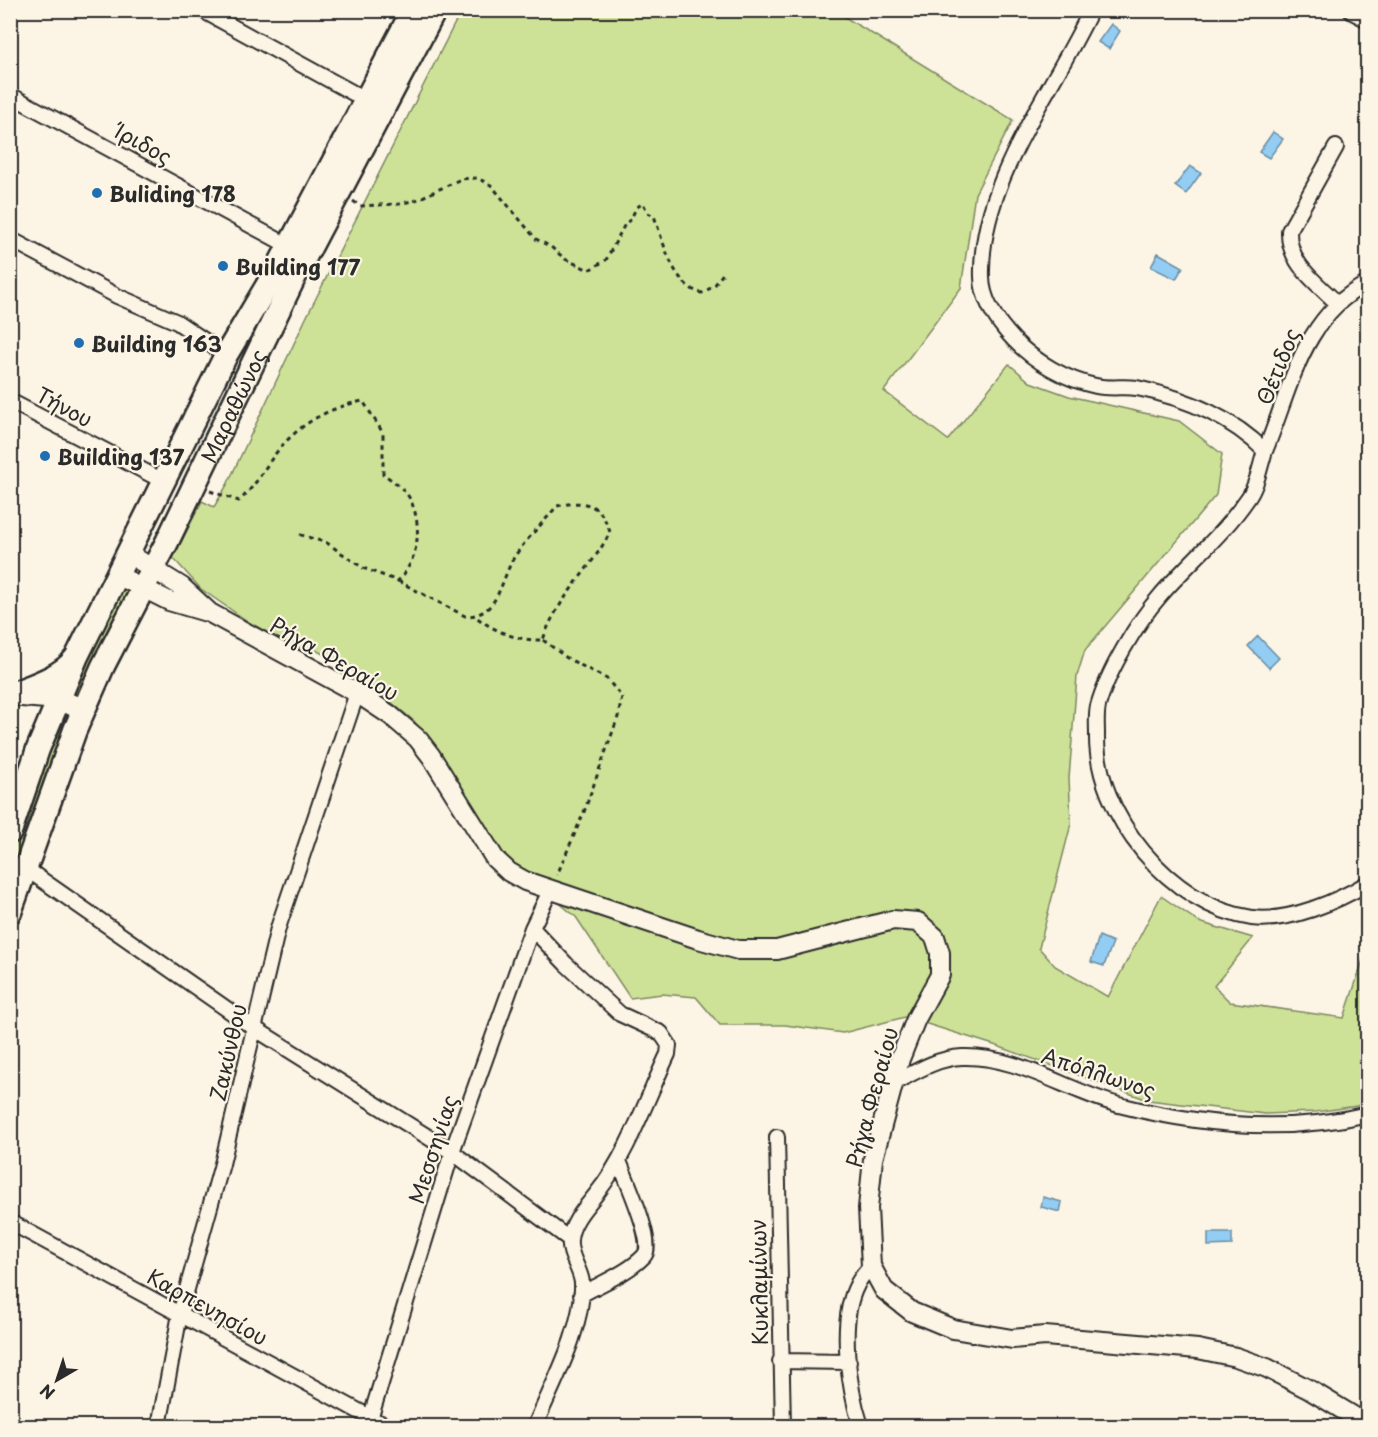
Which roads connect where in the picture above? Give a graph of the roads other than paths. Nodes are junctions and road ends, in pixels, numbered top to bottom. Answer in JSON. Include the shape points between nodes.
{"nodes":[{"id":1,"x":202,"y":10,"type":"edge"},
{"id":2,"x":413,"y":10,"type":"edge"},
{"id":3,"x":435,"y":10,"type":"edge"},
{"id":4,"x":1091,"y":10,"type":"edge"},
{"id":5,"x":1353,"y":10,"type":"edge"},
{"id":6,"x":1368,"y":18,"type":"edge"},
{"id":7,"x":10,"y":95,"type":"edge"},
{"id":8,"x":366,"y":100,"type":"junction"},
{"id":9,"x":1336,"y":147,"type":"dead end"},
{"id":10,"x":10,"y":239,"type":"edge"},
{"id":11,"x":289,"y":246,"type":"junction"},
{"id":12,"x":1368,"y":284,"type":"edge"},
{"id":13,"x":1338,"y":304,"type":"junction"},
{"id":14,"x":226,"y":355,"type":"junction"},
{"id":15,"x":10,"y":401,"type":"edge"},
{"id":16,"x":1266,"y":451,"type":"junction"},
{"id":17,"x":165,"y":482,"type":"junction"},
{"id":18,"x":129,"y":554,"type":"junction"},
{"id":19,"x":153,"y":568,"type":"junction"},
{"id":20,"x":118,"y":576,"type":"junction"},
{"id":21,"x":143,"y":589,"type":"junction"},
{"id":22,"x":210,"y":612,"type":"junction"},
{"id":23,"x":77,"y":656,"type":"junction"},
{"id":24,"x":357,"y":693,"type":"junction"},
{"id":25,"x":11,"y":694,"type":"edge"},
{"id":26,"x":58,"y":699,"type":"junction"},
{"id":27,"x":84,"y":710,"type":"junction"},
{"id":28,"x":10,"y":832,"type":"edge"},
{"id":29,"x":25,"y":868,"type":"junction"},
{"id":30,"x":1368,"y":883,"type":"edge"},
{"id":31,"x":550,"y":889,"type":"junction"},
{"id":32,"x":10,"y":912,"type":"edge"},
{"id":33,"x":532,"y":928,"type":"junction"},
{"id":34,"x":254,"y":1028,"type":"junction"},
{"id":35,"x":894,"y":1083,"type":"junction"},
{"id":36,"x":1368,"y":1114,"type":"edge"},
{"id":37,"x":777,"y":1137,"type":"dead end"},
{"id":38,"x":452,"y":1152,"type":"junction"},
{"id":39,"x":619,"y":1161,"type":"junction"},
{"id":40,"x":10,"y":1222,"type":"edge"},
{"id":41,"x":569,"y":1239,"type":"junction"},
{"id":42,"x":871,"y":1266,"type":"junction"},
{"id":43,"x":581,"y":1295,"type":"junction"},
{"id":44,"x":180,"y":1314,"type":"junction"},
{"id":45,"x":780,"y":1361,"type":"junction"},
{"id":46,"x":849,"y":1362,"type":"junction"},
{"id":47,"x":370,"y":1422,"type":"edge"},
{"id":48,"x":1368,"y":1425,"type":"edge"},
{"id":49,"x":159,"y":1426,"type":"edge"},
{"id":50,"x":386,"y":1426,"type":"edge"},
{"id":51,"x":536,"y":1426,"type":"edge"},
{"id":52,"x":783,"y":1426,"type":"edge"},
{"id":53,"x":861,"y":1426,"type":"edge"}],
"edges":[{"from":1,"to":8,"type":"street"},
{"from":2,"to":8,"type":"main road","name":"Μαραθώνος"},
{"from":3,"to":19,"type":"main road","name":"Μαραθώνος","via":[[294,278]]},
{"from":4,"to":16,"type":"street","via":[[1003,174],[985,227],[981,278],[989,306],[1005,331],[1027,353],[1058,371],[1099,387],[1135,388],[1215,412],[1245,431]]},
{"from":5,"to":6,"type":"street"},
{"from":7,"to":11,"type":"street","name":"Ίριδος"},
{"from":8,"to":11,"type":"main road","name":"Μαραθώνος"},
{"from":9,"to":13,"type":"street","via":[[1289,231],[1289,246],[1294,260]]},
{"from":10,"to":14,"type":"street","via":[[117,296],[177,322]]},
{"from":11,"to":14,"type":"main road","name":"Μαραθώνος"},
{"from":12,"to":13,"type":"street","name":"Θέτιδος"},
{"from":13,"to":16,"type":"street","name":"Θέτιδος","via":[[1311,334]]},
{"from":14,"to":17,"type":"main road","name":"Μαραθώνος"},
{"from":15,"to":17,"type":"street","name":"Τήνου"},
{"from":16,"to":30,"type":"street","name":"Θέτιδος","via":[[1250,496],[1213,543],[1159,596],[1120,654],[1098,708],[1100,768],[1108,797],[1135,844],[1158,868],[1221,909],[1253,918],[1277,916],[1340,900]]},
{"from":17,"to":18,"type":"main road","name":"Μαραθώνος"},
{"from":18,"to":19,"type":"street"},
{"from":18,"to":20,"type":"main road","name":"Μαραθώνος"},
{"from":19,"to":21,"type":"main road","name":"Μαραθώνος"},
{"from":19,"to":22,"type":"street"},
{"from":20,"to":21,"type":"street"},
{"from":20,"to":23,"type":"main road","name":"Μαραθώνος"},
{"from":21,"to":22,"type":"street"},
{"from":21,"to":27,"type":"main road","name":"Μαραθώνος"},
{"from":22,"to":24,"type":"street","name":"Ρήγα Φεραίου"},
{"from":23,"to":25,"type":"main road","via":[[68,667]]},
{"from":23,"to":26,"type":"main road","name":"Μαραθώνος"},
{"from":24,"to":31,"type":"street","name":"Ρήγα Φεραίου","via":[[418,740],[495,859],[509,872]]},
{"from":24,"to":34,"type":"street","name":"Ζακύνθου","via":[[278,928]]},
{"from":25,"to":26,"type":"main road"},
{"from":26,"to":27,"type":"main road"},
{"from":26,"to":28,"type":"main road","name":"Μαραθώνος"},
{"from":27,"to":29,"type":"main road","name":"Μαραθώνος"},
{"from":29,"to":32,"type":"main road","name":"Μαραθώνος"},
{"from":29,"to":34,"type":"street"},
{"from":31,"to":33,"type":"street","name":"Μεσσηνίας"},
{"from":31,"to":35,"type":"street","name":"Ρήγα Φεραίου","via":[[738,950],[777,950],[883,922],[918,922],[935,937],[940,975],[916,1019]]},
{"from":33,"to":38,"type":"street","name":"Μεσσηνίας"},
{"from":33,"to":39,"type":"street","via":[[620,1014],[661,1033],[669,1045]]},
{"from":34,"to":38,"type":"street"},
{"from":34,"to":44,"type":"street","name":"Ζακύνθου","via":[[222,1164]]},
{"from":35,"to":36,"type":"street","name":"Απόλλωνος","via":[[923,1067],[962,1057],[1008,1064],[1116,1104],[1182,1119],[1257,1126]]},
{"from":35,"to":42,"type":"street","name":"Ρήγα Φεραίου","via":[[873,1160],[868,1208]]},
{"from":37,"to":45,"type":"street","name":"Κυκλαμίνων"},
{"from":38,"to":41,"type":"street"},
{"from":38,"to":47,"type":"street","name":"Μεσσηνίας"},
{"from":39,"to":41,"type":"street","via":[[584,1207]]},
{"from":39,"to":43,"type":"street","via":[[648,1248],[646,1255],[632,1265]]},
{"from":40,"to":44,"type":"street","name":"Καρπενησίου"},
{"from":41,"to":43,"type":"street","via":[[582,1281]]},
{"from":42,"to":46,"type":"street","via":[[856,1285],[850,1309]]},
{"from":42,"to":48,"type":"street","name":"Ρήγα Φεραίου","via":[[884,1290],[912,1312],[953,1329],[1012,1339],[1045,1336],[1141,1343],[1236,1357],[1310,1390]]},
{"from":43,"to":51,"type":"street","via":[[579,1315]]},
{"from":44,"to":47,"type":"street","name":"Καρπενησίου"},
{"from":44,"to":49,"type":"street","name":"Ζακύνθου"},
{"from":45,"to":46,"type":"street"},
{"from":45,"to":52,"type":"street","name":"Κυκλαμίνων"},
{"from":46,"to":53,"type":"street","via":[[852,1397]]},
{"from":47,"to":50,"type":"street","name":"Καρπενησίου"}]}
